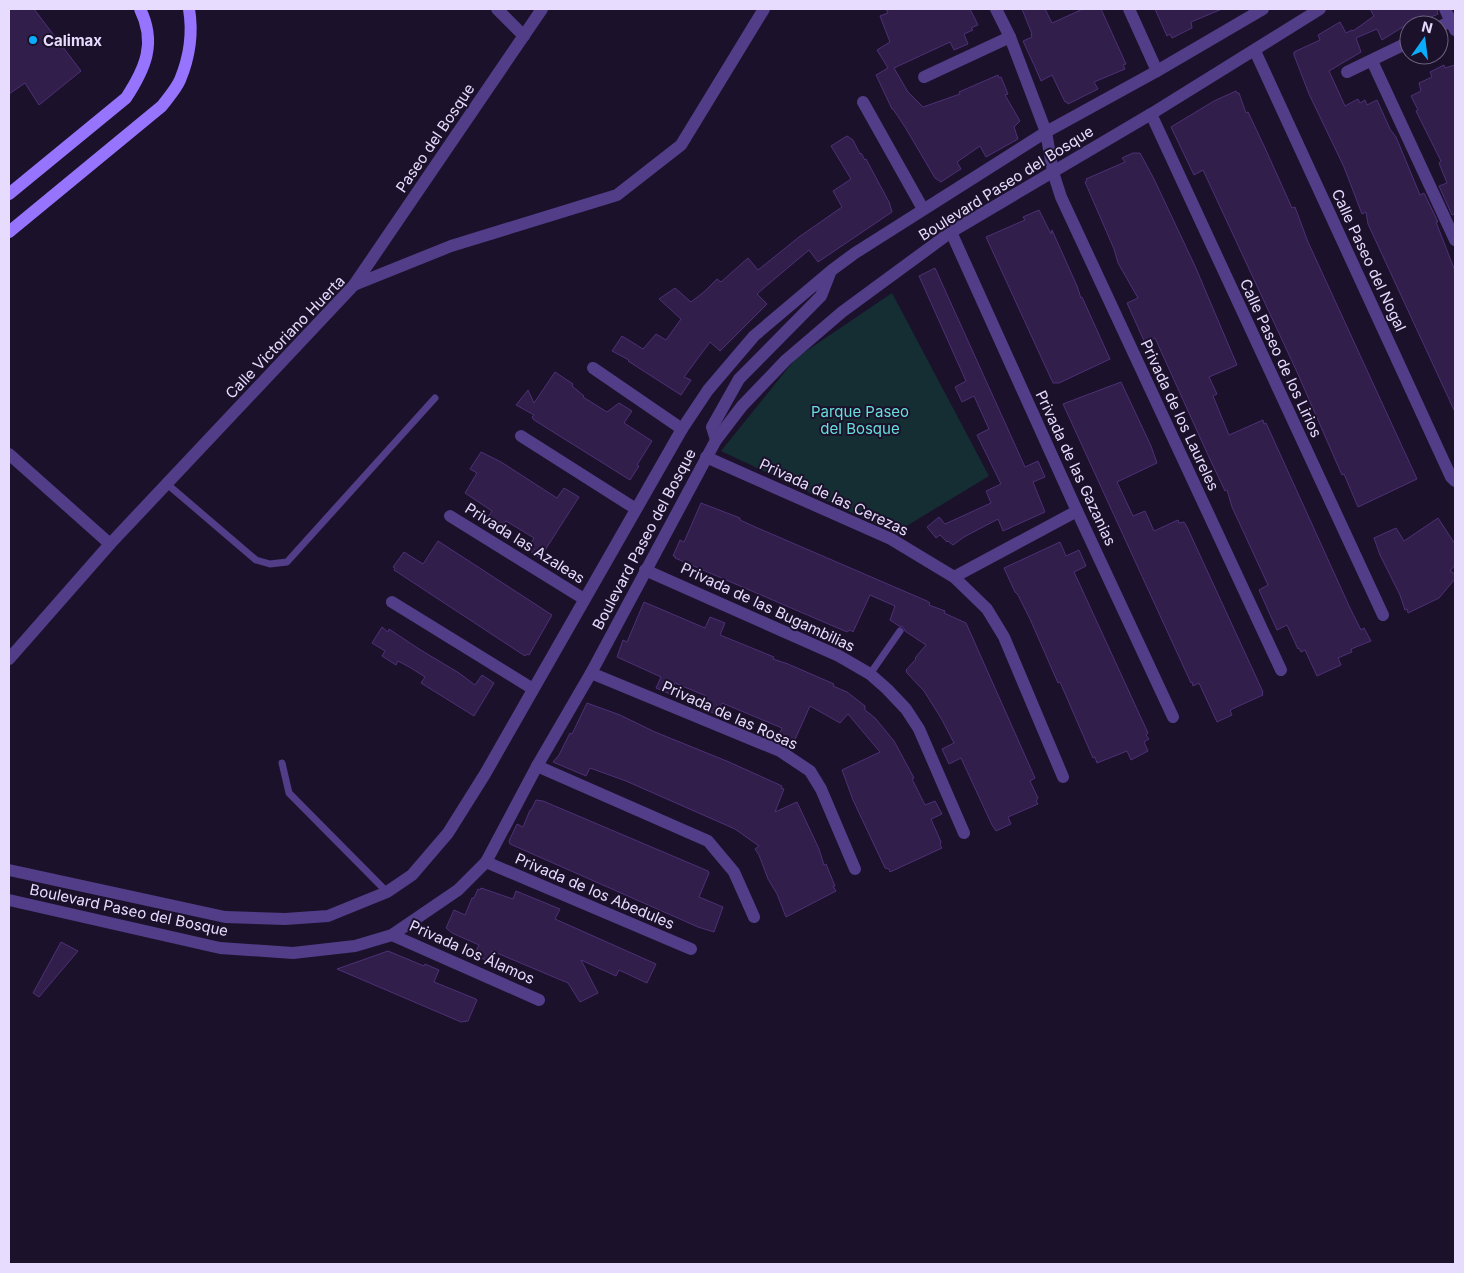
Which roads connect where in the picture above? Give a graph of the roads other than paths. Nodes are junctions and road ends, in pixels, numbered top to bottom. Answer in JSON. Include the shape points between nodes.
{"nodes":[{"id":1,"x":140,"y":9,"type":"edge"},
{"id":2,"x":189,"y":9,"type":"edge"},
{"id":3,"x":497,"y":9,"type":"edge"},
{"id":4,"x":542,"y":9,"type":"edge"},
{"id":5,"x":764,"y":9,"type":"edge"},
{"id":6,"x":996,"y":9,"type":"edge"},
{"id":7,"x":1129,"y":9,"type":"edge"},
{"id":8,"x":1260,"y":9,"type":"edge"},
{"id":9,"x":1320,"y":9,"type":"edge"},
{"id":10,"x":1445,"y":9,"type":"edge"},
{"id":11,"x":1454,"y":23,"type":"edge"},
{"id":12,"x":524,"y":36,"type":"junction"},
{"id":13,"x":1010,"y":37,"type":"junction"},
{"id":14,"x":1399,"y":47,"type":"edge"},
{"id":15,"x":1255,"y":50,"type":"junction"},
{"id":16,"x":1372,"y":61,"type":"junction"},
{"id":17,"x":1157,"y":71,"type":"junction"},
{"id":18,"x":1346,"y":72,"type":"dead end"},
{"id":19,"x":924,"y":77,"type":"dead end"},
{"id":20,"x":863,"y":102,"type":"dead end"},
{"id":21,"x":1150,"y":114,"type":"junction"},
{"id":22,"x":1046,"y":132,"type":"junction"},
{"id":23,"x":1053,"y":172,"type":"junction"},
{"id":24,"x":11,"y":188,"type":"edge"},
{"id":25,"x":923,"y":209,"type":"junction"},
{"id":26,"x":9,"y":232,"type":"edge"},
{"id":27,"x":951,"y":232,"type":"junction"},
{"id":28,"x":1455,"y":240,"type":"edge"},
{"id":29,"x":832,"y":270,"type":"junction"},
{"id":30,"x":354,"y":285,"type":"junction"},
{"id":31,"x":593,"y":368,"type":"dead end"},
{"id":32,"x":435,"y":398,"type":"dead end"},
{"id":33,"x":682,"y":429,"type":"junction"},
{"id":34,"x":521,"y":436,"type":"dead end"},
{"id":35,"x":716,"y":440,"type":"junction"},
{"id":36,"x":9,"y":454,"type":"edge"},
{"id":37,"x":706,"y":457,"type":"junction"},
{"id":38,"x":1455,"y":482,"type":"edge"},
{"id":39,"x":168,"y":484,"type":"junction"},
{"id":40,"x":636,"y":509,"type":"junction"},
{"id":41,"x":1077,"y":511,"type":"junction"},
{"id":42,"x":450,"y":516,"type":"dead end"},
{"id":43,"x":110,"y":544,"type":"junction"},
{"id":44,"x":645,"y":570,"type":"junction"},
{"id":45,"x":954,"y":577,"type":"junction"},
{"id":46,"x":584,"y":599,"type":"junction"},
{"id":47,"x":392,"y":602,"type":"dead end"},
{"id":48,"x":1383,"y":615,"type":"dead end"},
{"id":49,"x":900,"y":631,"type":"dead end"},
{"id":50,"x":9,"y":659,"type":"edge"},
{"id":51,"x":1281,"y":670,"type":"dead end"},
{"id":52,"x":591,"y":673,"type":"junction"},
{"id":53,"x":870,"y":674,"type":"junction"},
{"id":54,"x":533,"y":689,"type":"junction"},
{"id":55,"x":1173,"y":717,"type":"dead end"},
{"id":56,"x":282,"y":763,"type":"dead end"},
{"id":57,"x":537,"y":766,"type":"junction"},
{"id":58,"x":1063,"y":777,"type":"dead end"},
{"id":59,"x":964,"y":833,"type":"dead end"},
{"id":60,"x":486,"y":862,"type":"junction"},
{"id":61,"x":855,"y":869,"type":"dead end"},
{"id":62,"x":9,"y":870,"type":"edge"},
{"id":63,"x":387,"y":892,"type":"junction"},
{"id":64,"x":9,"y":900,"type":"edge"},
{"id":65,"x":754,"y":917,"type":"dead end"},
{"id":66,"x":392,"y":935,"type":"junction"},
{"id":67,"x":691,"y":949,"type":"dead end"},
{"id":68,"x":539,"y":1000,"type":"dead end"}],
"edges":[{"from":1,"to":24,"type":"main road","via":[[149,36],[147,58],[140,77],[126,98]]},
{"from":2,"to":26,"type":"main road","via":[[192,28],[189,51],[180,81],[162,106]]},
{"from":3,"to":12,"type":"street"},
{"from":4,"to":12,"type":"street","name":"Paseo del Bosque"},
{"from":5,"to":30,"type":"street","name":"Calle Victoriano Huerta","via":[[682,145],[617,195],[451,246]]},
{"from":6,"to":13,"type":"street","name":"Privada de los Laureles"},
{"from":7,"to":17,"type":"street"},
{"from":8,"to":17,"type":"street","name":"Boulevard Paseo del Bosque"},
{"from":9,"to":15,"type":"street","name":"Boulevard Paseo del Bosque"},
{"from":10,"to":11,"type":"street"},
{"from":12,"to":30,"type":"street","name":"Paseo del Bosque"},
{"from":13,"to":19,"type":"street"},
{"from":13,"to":22,"type":"street","name":"Privada de los Laureles"},
{"from":14,"to":16,"type":"street"},
{"from":15,"to":21,"type":"street","name":"Boulevard Paseo del Bosque"},
{"from":15,"to":38,"type":"street","name":"Calle Paseo del Nogal"},
{"from":16,"to":18,"type":"street"},
{"from":16,"to":28,"type":"street"},
{"from":17,"to":22,"type":"street","name":"Boulevard Paseo del Bosque"},
{"from":20,"to":25,"type":"street"},
{"from":21,"to":23,"type":"street","name":"Boulevard Paseo del Bosque"},
{"from":21,"to":48,"type":"street","name":"Calle Paseo de los Lirios"},
{"from":22,"to":23,"type":"street","name":"Privada de los Laureles"},
{"from":22,"to":25,"type":"street","name":"Boulevard Paseo del Bosque"},
{"from":23,"to":27,"type":"street","name":"Boulevard Paseo del Bosque"},
{"from":23,"to":51,"type":"street","name":"Privada de los Laureles","via":[[1061,197]]},
{"from":25,"to":29,"type":"street","name":"Boulevard Paseo del Bosque"},
{"from":27,"to":35,"type":"street","name":"Boulevard Paseo del Bosque","via":[[842,312],[786,360],[742,406]]},
{"from":27,"to":41,"type":"street","name":"Privada de las Gazanias"},
{"from":29,"to":33,"type":"street","name":"Boulevard Paseo del Bosque","via":[[754,336],[708,390]]},
{"from":29,"to":35,"type":"street","via":[[821,296],[739,379],[712,427]]},
{"from":30,"to":39,"type":"street","name":"Calle Victoriano Huerta"},
{"from":31,"to":33,"type":"street"},
{"from":32,"to":39,"type":"lane","via":[[287,562],[270,564],[256,560]]},
{"from":33,"to":40,"type":"street","name":"Boulevard Paseo del Bosque"},
{"from":34,"to":40,"type":"street"},
{"from":35,"to":37,"type":"street","name":"Boulevard Paseo del Bosque"},
{"from":36,"to":43,"type":"street"},
{"from":37,"to":44,"type":"street","name":"Boulevard Paseo del Bosque"},
{"from":37,"to":45,"type":"street","name":"Privada de las Cerezas","via":[[891,539]]},
{"from":39,"to":43,"type":"street","name":"Calle Victoriano Huerta"},
{"from":40,"to":46,"type":"street","name":"Boulevard Paseo del Bosque"},
{"from":41,"to":45,"type":"street"},
{"from":41,"to":55,"type":"street","name":"Privada de las Gazanias"},
{"from":42,"to":46,"type":"street","name":"Privada las Azaleas"},
{"from":43,"to":50,"type":"street","name":"Calle Victoriano Huerta"},
{"from":44,"to":52,"type":"street","name":"Boulevard Paseo del Bosque"},
{"from":44,"to":53,"type":"street","name":"Privada de las Bugambilias","via":[[839,656]]},
{"from":45,"to":58,"type":"street","name":"Privada de las Cerezas","via":[[986,609],[1004,637]]},
{"from":46,"to":54,"type":"street","name":"Boulevard Paseo del Bosque"},
{"from":47,"to":54,"type":"street"},
{"from":49,"to":53,"type":"lane"},
{"from":52,"to":57,"type":"street","name":"Boulevard Paseo del Bosque"},
{"from":52,"to":61,"type":"street","name":"Privada de las Rosas","via":[[780,752],[810,771]]},
{"from":53,"to":59,"type":"street","name":"Privada de las Bugambilias","via":[[906,710],[919,729]]},
{"from":54,"to":63,"type":"street","name":"Boulevard Paseo del Bosque","via":[[448,833],[412,875]]},
{"from":56,"to":63,"type":"lane","via":[[289,793]]},
{"from":57,"to":60,"type":"street","name":"Boulevard Paseo del Bosque"},
{"from":57,"to":65,"type":"street","via":[[708,841],[734,872]]},
{"from":60,"to":66,"type":"street","name":"Boulevard Paseo del Bosque","via":[[458,890]]},
{"from":60,"to":67,"type":"street","name":"Privada de los Abedules"},
{"from":62,"to":63,"type":"street","name":"Boulevard Paseo del Bosque","via":[[225,917],[284,919],[328,916]]},
{"from":64,"to":66,"type":"street","name":"Boulevard Paseo del Bosque","via":[[220,948],[293,954],[355,946]]},
{"from":66,"to":68,"type":"street","name":"Privada los Álamos"}]}
